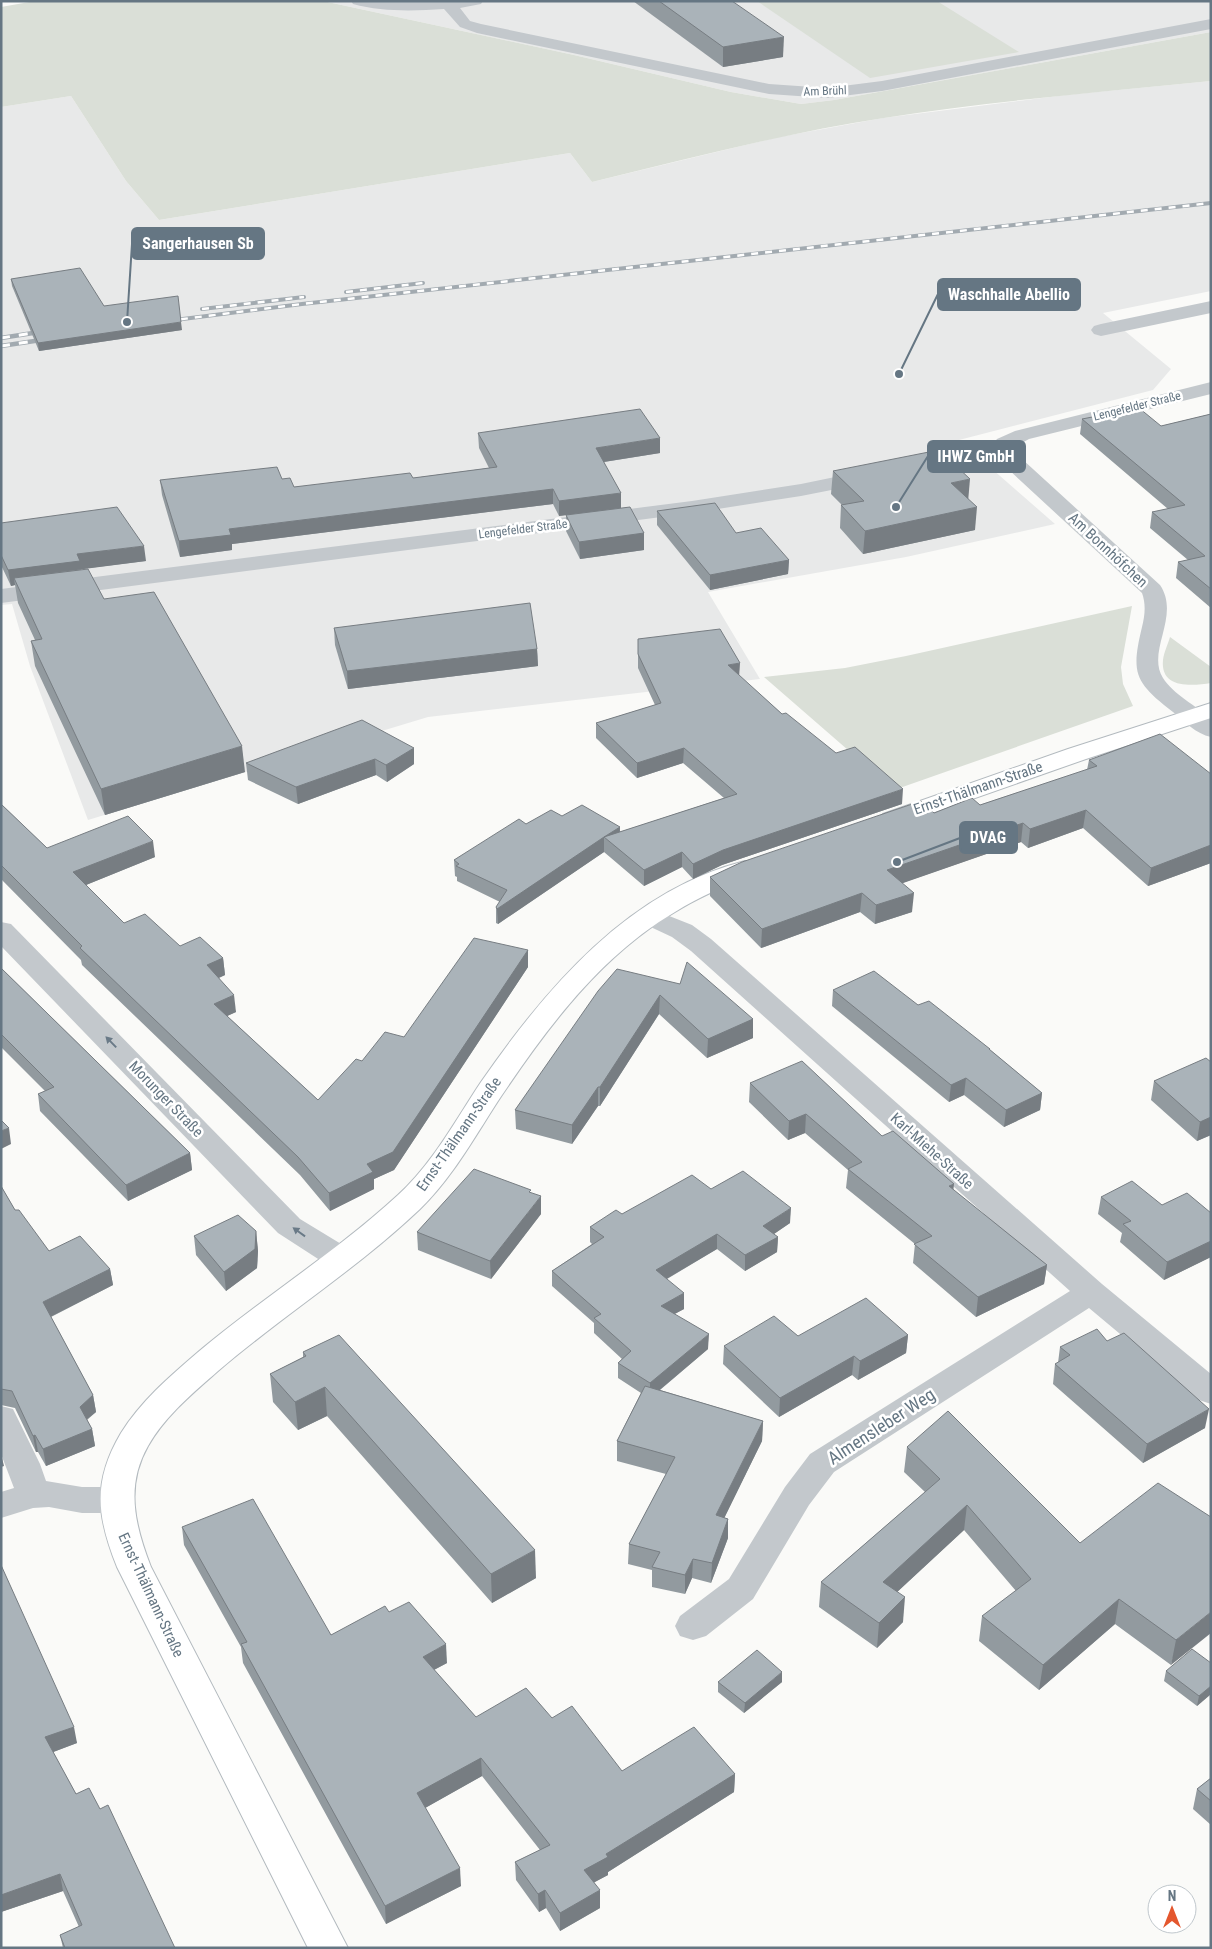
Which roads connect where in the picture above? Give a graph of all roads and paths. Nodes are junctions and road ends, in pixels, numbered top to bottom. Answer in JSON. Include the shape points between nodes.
{"nodes":[{"id":1,"x":358,"y":1,"type":"edge"},
{"id":2,"x":476,"y":1,"type":"edge"},
{"id":3,"x":449,"y":5,"type":"junction"},
{"id":4,"x":1211,"y":24,"type":"edge"},
{"id":5,"x":1211,"y":306,"type":"edge"},
{"id":6,"x":1101,"y":330,"type":"dead end"},
{"id":7,"x":1211,"y":388,"type":"edge"},
{"id":8,"x":1000,"y":450,"type":"junction"},
{"id":9,"x":1,"y":596,"type":"edge"},
{"id":10,"x":1205,"y":718,"type":"edge"},
{"id":11,"x":873,"y":825,"type":"edge"},
{"id":12,"x":767,"y":861,"type":"edge"},
{"id":13,"x":649,"y":916,"type":"junction"},
{"id":14,"x":1,"y":930,"type":"edge"},
{"id":15,"x":340,"y":1258,"type":"junction"},
{"id":16,"x":1091,"y":1292,"type":"junction"},
{"id":17,"x":1211,"y":1392,"type":"edge"},
{"id":18,"x":1,"y":1418,"type":"edge"},
{"id":19,"x":33,"y":1495,"type":"junction"},
{"id":20,"x":116,"y":1500,"type":"junction"},
{"id":21,"x":1,"y":1505,"type":"edge"},
{"id":22,"x":693,"y":1626,"type":"dead end"},
{"id":23,"x":328,"y":1948,"type":"edge"}],
"edges":[{"from":1,"to":3,"type":"street","via":[[406,6]]},
{"from":2,"to":3,"type":"street"},
{"from":3,"to":4,"type":"street","name":"Am Brühl","via":[[465,24],[478,28],[730,82],[799,92],[875,87]]},
{"from":5,"to":6,"type":"street"},
{"from":7,"to":8,"type":"street","name":"Lengefelder Straße","via":[[1022,434],[1004,443]]},
{"from":8,"to":9,"type":"street","name":"Lengefelder Straße","via":[[968,453],[821,486],[692,507]]},
{"from":8,"to":10,"type":"street","name":"Am Bonnhöfchen","via":[[1152,590],[1156,603],[1148,674],[1156,684]]},
{"from":10,"to":11,"type":"street","name":"Ernst-Thälmann-Straße"},
{"from":12,"to":13,"type":"street","name":"Ernst-Thälmann-Straße","via":[[689,892]]},
{"from":13,"to":15,"type":"street","name":"Ernst-Thälmann-Straße","via":[[605,951],[563,992],[521,1045],[422,1190]]},
{"from":13,"to":16,"type":"street","name":"Karl-Miehe-Straße","via":[[682,931],[701,945]]},
{"from":15,"to":14,"type":"street","name":"Morunger Straße","one_way":true,"via":[[289,1226]]},
{"from":15,"to":20,"type":"street","name":"Ernst-Thälmann-Straße","via":[[239,1334],[168,1398],[132,1445],[120,1475]]},
{"from":16,"to":17,"type":"street","name":"Karl-Miehe-Straße"},
{"from":16,"to":22,"type":"street","name":"Almensleber Weg","via":[[822,1463],[797,1496],[741,1589]]},
{"from":18,"to":19,"type":"street","via":[[23,1464]]},
{"from":19,"to":20,"type":"street"},
{"from":19,"to":21,"type":"street"},
{"from":20,"to":23,"type":"street","name":"Ernst-Thälmann-Straße","via":[[121,1536],[134,1566]]}]}
